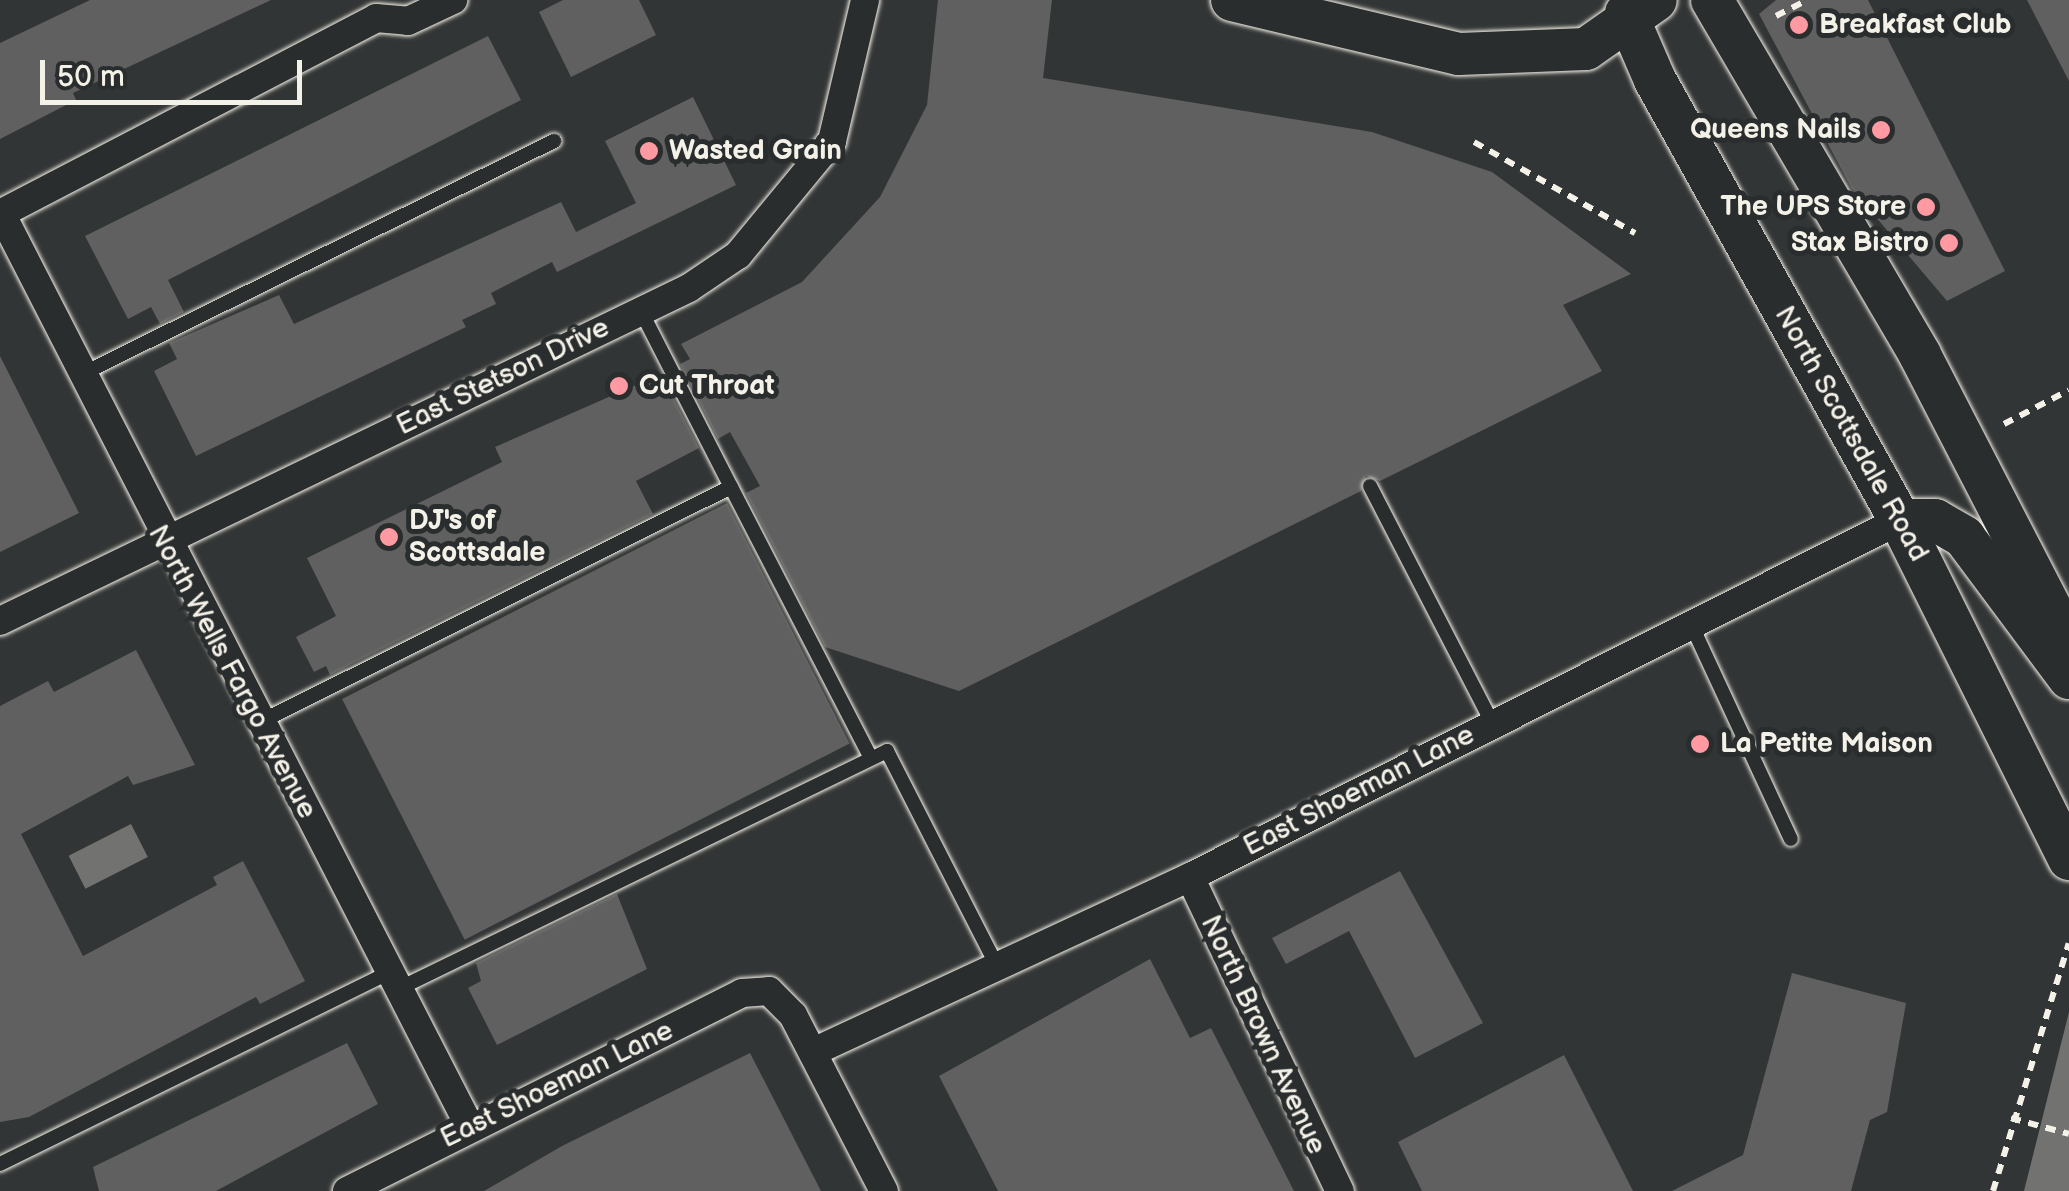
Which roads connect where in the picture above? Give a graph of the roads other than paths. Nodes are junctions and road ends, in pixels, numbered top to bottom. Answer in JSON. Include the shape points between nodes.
{"nodes":[{"id":1,"x":453,"y":0,"type":"edge"},
{"id":2,"x":865,"y":0,"type":"edge"},
{"id":3,"x":1232,"y":0,"type":"edge"},
{"id":4,"x":1712,"y":0,"type":"edge"},
{"id":5,"x":1628,"y":4,"type":"edge"},
{"id":6,"x":380,"y":9,"type":"edge"},
{"id":7,"x":554,"y":141,"type":"dead end"},
{"id":8,"x":1,"y":214,"type":"edge"},
{"id":9,"x":641,"y":311,"type":"junction"},
{"id":10,"x":80,"y":374,"type":"junction"},
{"id":11,"x":1370,"y":486,"type":"dead end"},
{"id":12,"x":731,"y":487,"type":"junction"},
{"id":13,"x":1900,"y":520,"type":"junction"},
{"id":14,"x":164,"y":542,"type":"junction"},
{"id":15,"x":0,"y":621,"type":"edge"},
{"id":16,"x":1691,"y":623,"type":"junction"},
{"id":17,"x":2069,"y":644,"type":"edge"},
{"id":18,"x":2069,"y":678,"type":"edge"},
{"id":19,"x":1492,"y":722,"type":"junction"},
{"id":20,"x":258,"y":723,"type":"junction"},
{"id":21,"x":871,"y":758,"type":"junction"},
{"id":22,"x":1792,"y":839,"type":"dead end"},
{"id":23,"x":2069,"y":859,"type":"edge"},
{"id":24,"x":1190,"y":877,"type":"junction"},
{"id":25,"x":996,"y":964,"type":"junction"},
{"id":26,"x":393,"y":981,"type":"junction"},
{"id":27,"x":813,"y":1052,"type":"junction"},
{"id":28,"x":470,"y":1127,"type":"junction"},
{"id":29,"x":0,"y":1164,"type":"edge"},
{"id":30,"x":347,"y":1191,"type":"edge"},
{"id":31,"x":884,"y":1191,"type":"edge"},
{"id":32,"x":1340,"y":1191,"type":"edge"}],
"edges":[{"from":1,"to":6,"type":"street","via":[[408,21]]},
{"from":2,"to":9,"type":"street","name":"East Stetson Drive","via":[[847,95],[823,154],[738,255]]},
{"from":3,"to":5,"type":"main road","via":[[1459,54],[1586,48]]},
{"from":4,"to":17,"type":"main road","via":[[1920,355]]},
{"from":5,"to":13,"type":"main road","name":"North Scottsdale Road","via":[[1655,80]]},
{"from":6,"to":8,"type":"street"},
{"from":7,"to":10,"type":"lane"},
{"from":8,"to":10,"type":"street","name":"North Wells Fargo Avenue"},
{"from":9,"to":12,"type":"lane"},
{"from":9,"to":14,"type":"street","name":"East Stetson Drive"},
{"from":10,"to":14,"type":"street","name":"North Wells Fargo Avenue"},
{"from":11,"to":19,"type":"lane"},
{"from":12,"to":20,"type":"lane"},
{"from":12,"to":21,"type":"lane"},
{"from":13,"to":16,"type":"street","name":"East Shoeman Lane"},
{"from":13,"to":18,"type":"main road","via":[[1936,520],[1964,537]]},
{"from":13,"to":23,"type":"main road","name":"North Scottsdale Road"},
{"from":14,"to":15,"type":"street","name":"East Stetson Drive"},
{"from":14,"to":20,"type":"street","name":"North Wells Fargo Avenue"},
{"from":16,"to":19,"type":"street","name":"East Shoeman Lane"},
{"from":16,"to":22,"type":"lane"},
{"from":19,"to":24,"type":"street","name":"East Shoeman Lane"},
{"from":20,"to":26,"type":"street","name":"North Wells Fargo Avenue"},
{"from":21,"to":25,"type":"lane","via":[[887,750]]},
{"from":21,"to":26,"type":"lane"},
{"from":24,"to":25,"type":"street","name":"East Shoeman Lane"},
{"from":24,"to":32,"type":"street","name":"North Brown Avenue"},
{"from":25,"to":27,"type":"street","name":"East Shoeman Lane"},
{"from":26,"to":28,"type":"street","name":"North Wells Fargo Avenue"},
{"from":26,"to":29,"type":"lane"},
{"from":27,"to":28,"type":"street","name":"East Shoeman Lane","via":[[769,991],[742,992]]},
{"from":27,"to":31,"type":"street"},
{"from":28,"to":30,"type":"street","name":"East Shoeman Lane"}]}
